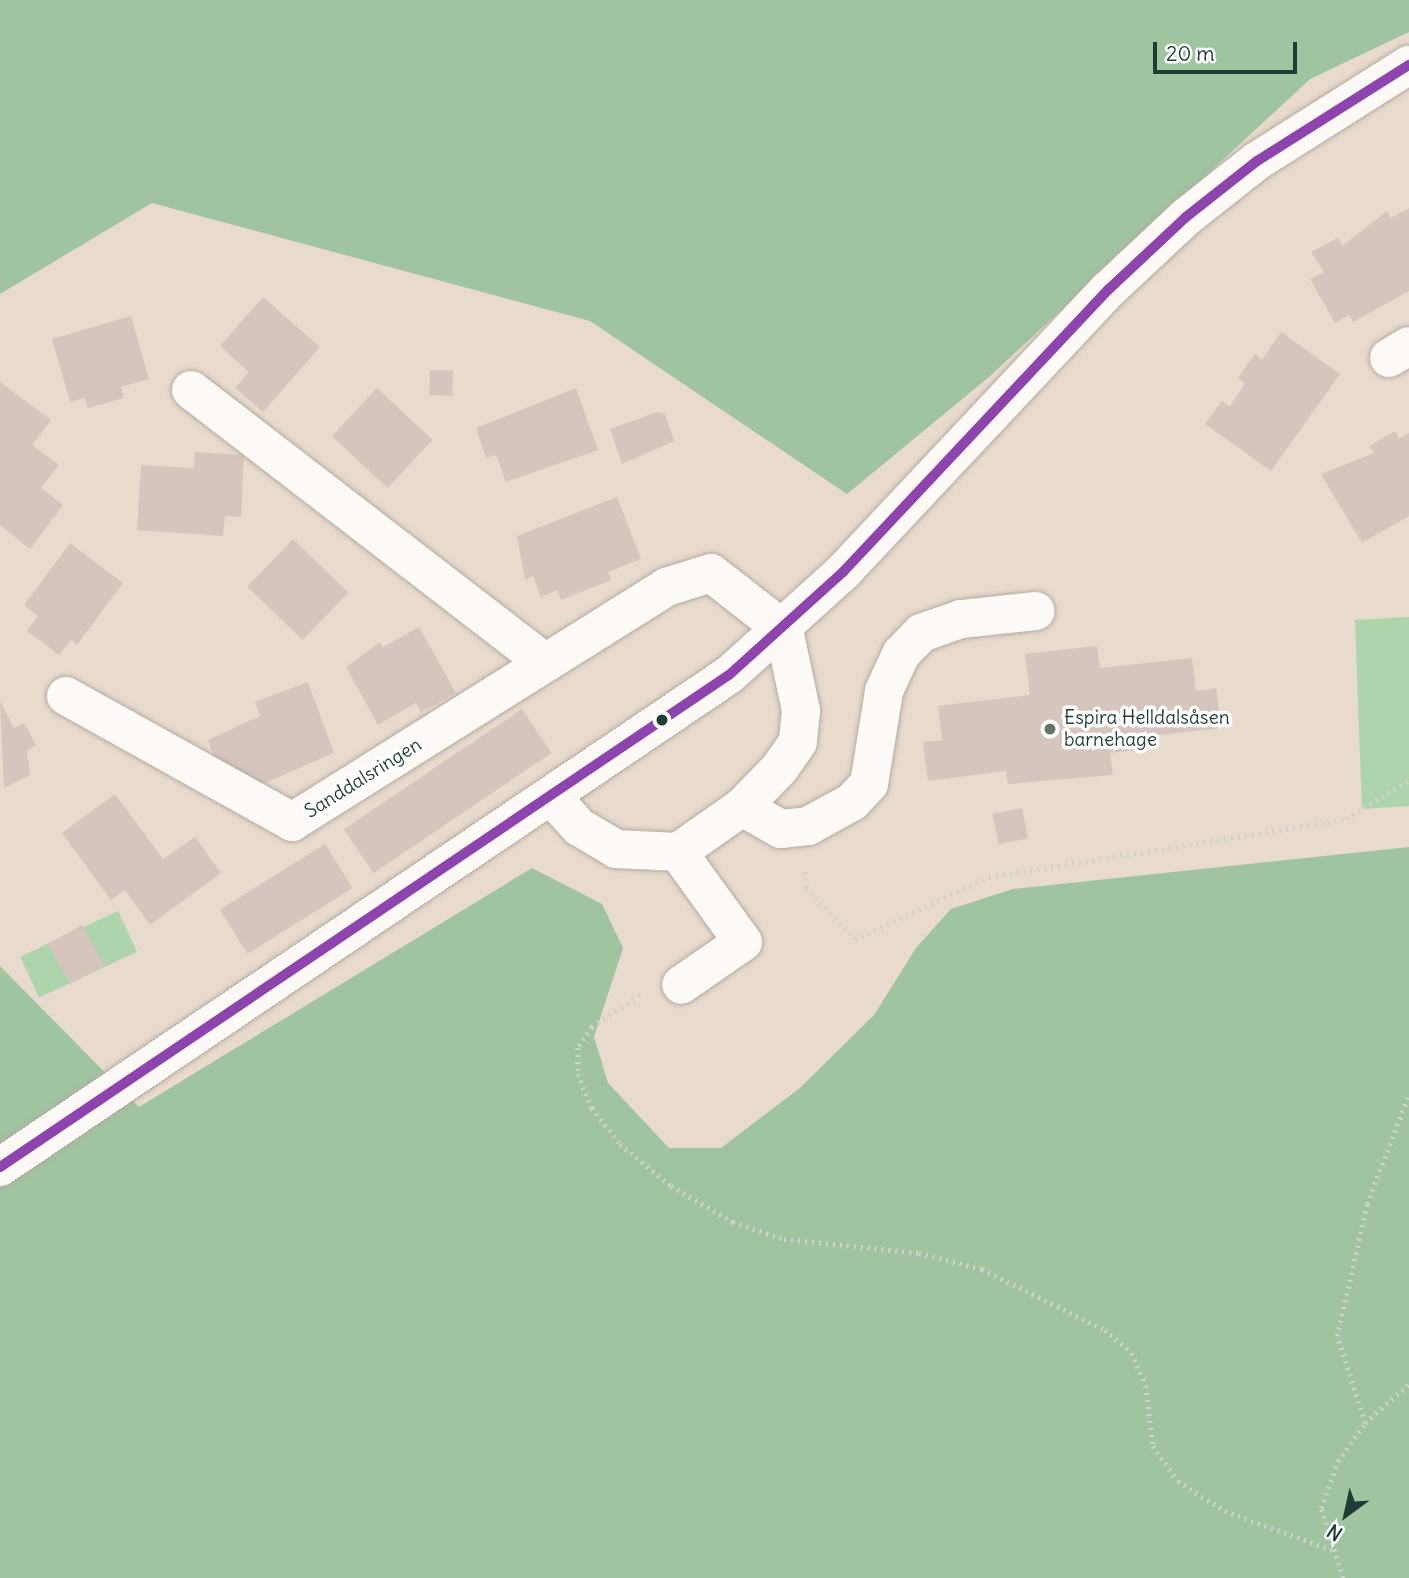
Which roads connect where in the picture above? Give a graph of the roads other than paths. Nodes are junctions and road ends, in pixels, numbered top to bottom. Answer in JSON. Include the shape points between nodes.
{"nodes":[{"id":1,"x":1409,"y":65,"type":"edge"},
{"id":2,"x":191,"y":390,"type":"dead end"},
{"id":3,"x":1036,"y":611,"type":"dead end"},
{"id":4,"x":784,"y":630,"type":"junction"},
{"id":5,"x":545,"y":663,"type":"junction"},
{"id":6,"x":66,"y":696,"type":"dead end"},
{"id":7,"x":551,"y":796,"type":"junction"},
{"id":8,"x":742,"y":807,"type":"junction"},
{"id":9,"x":678,"y":852,"type":"junction"},
{"id":10,"x":681,"y":985,"type":"road end"},
{"id":11,"x":0,"y":1167,"type":"edge"}],
"edges":[{"from":1,"to":4,"type":"main road","via":[[1327,113],[1186,217],[1108,289]]},
{"from":2,"to":5,"type":"main road"},
{"from":3,"to":8,"type":"main road","via":[[961,619],[920,633],[884,691],[869,784],[852,802],[807,825],[781,829]]},
{"from":4,"to":5,"type":"main road","name":"Sanddalsringen","via":[[711,573],[666,587]]},
{"from":4,"to":7,"type":"main road","via":[[679,712]]},
{"from":4,"to":8,"type":"main road","via":[[799,680],[798,742]]},
{"from":5,"to":6,"type":"main road","name":"Sanddalsringen","via":[[292,822]]},
{"from":7,"to":9,"type":"main road","via":[[579,827],[616,849]]},
{"from":7,"to":11,"type":"main road"},
{"from":8,"to":9,"type":"main road"},
{"from":9,"to":10,"type":"main road","via":[[743,942]]}]}
